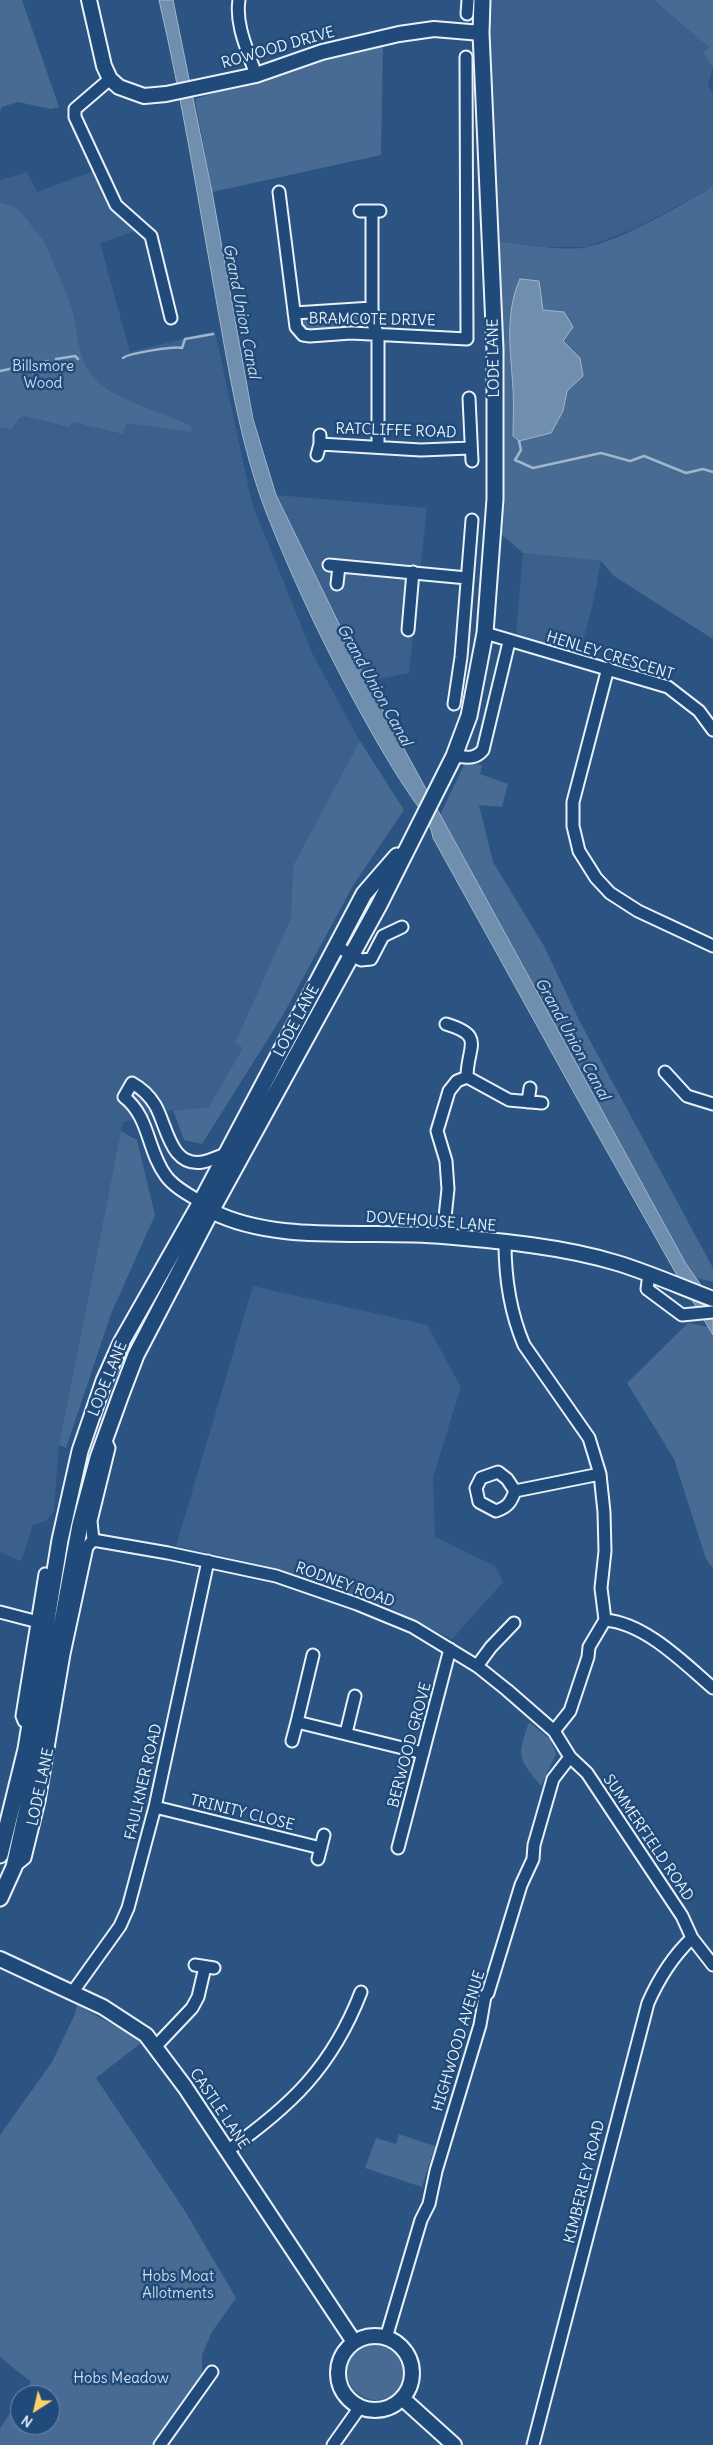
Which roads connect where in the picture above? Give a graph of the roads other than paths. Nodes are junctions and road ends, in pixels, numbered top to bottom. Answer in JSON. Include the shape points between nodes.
{"nodes":[{"id":1,"x":89,"y":0,"type":"edge"},
{"id":2,"x":239,"y":0,"type":"edge"},
{"id":3,"x":468,"y":0,"type":"edge"},
{"id":4,"x":482,"y":0,"type":"edge"},
{"id":5,"x":467,"y":14,"type":"dead end"},
{"id":6,"x":481,"y":33,"type":"junction"},
{"id":7,"x":466,"y":57,"type":"dead end"},
{"id":8,"x":256,"y":75,"type":"junction"},
{"id":9,"x":110,"y":79,"type":"junction"},
{"id":10,"x":487,"y":156,"type":"junction"},
{"id":11,"x":467,"y":162,"type":"junction"},
{"id":12,"x":279,"y":192,"type":"dead end"},
{"id":13,"x":371,"y":211,"type":"dead end"},
{"id":14,"x":372,"y":308,"type":"junction"},
{"id":15,"x":294,"y":312,"type":"junction"},
{"id":16,"x":171,"y":318,"type":"dead end"},
{"id":17,"x":378,"y":334,"type":"junction"},
{"id":18,"x":467,"y":339,"type":"joint"},
{"id":19,"x":468,"y":398,"type":"dead end"},
{"id":20,"x":319,"y":445,"type":"dead end"},
{"id":21,"x":378,"y":447,"type":"junction"},
{"id":22,"x":470,"y":448,"type":"junction"},
{"id":23,"x":472,"y":461,"type":"dead end"},
{"id":24,"x":472,"y":520,"type":"dead end"},
{"id":25,"x":469,"y":558,"type":"junction"},
{"id":26,"x":491,"y":561,"type":"junction"},
{"id":27,"x":413,"y":572,"type":"junction"},
{"id":28,"x":467,"y":578,"type":"junction"},
{"id":29,"x":337,"y":584,"type":"dead end"},
{"id":30,"x":466,"y":596,"type":"junction"},
{"id":31,"x":488,"y":599,"type":"junction"},
{"id":32,"x":408,"y":630,"type":"dead end"},
{"id":33,"x":485,"y":633,"type":"junction"},
{"id":34,"x":509,"y":642,"type":"junction"},
{"id":35,"x":608,"y":668,"type":"junction"},
{"id":36,"x":454,"y":704,"type":"dead end"},
{"id":37,"x":713,"y":730,"type":"edge"},
{"id":38,"x":454,"y":756,"type":"junction"},
{"id":39,"x":411,"y":840,"type":"junction"},
{"id":40,"x":402,"y":927,"type":"dead end"},
{"id":41,"x":336,"y":946,"type":"junction"},
{"id":42,"x":713,"y":946,"type":"edge"},
{"id":43,"x":350,"y":954,"type":"junction"},
{"id":44,"x":458,"y":1015,"type":"dead end"},
{"id":45,"x":665,"y":1072,"type":"dead end"},
{"id":46,"x":467,"y":1077,"type":"junction"},
{"id":47,"x":530,"y":1088,"type":"dead end"},
{"id":48,"x":528,"y":1102,"type":"junction"},
{"id":49,"x":542,"y":1103,"type":"dead end"},
{"id":50,"x":713,"y":1104,"type":"edge"},
{"id":51,"x":226,"y":1154,"type":"junction"},
{"id":52,"x":206,"y":1206,"type":"junction"},
{"id":53,"x":442,"y":1236,"type":"junction"},
{"id":54,"x":505,"y":1243,"type":"junction"},
{"id":55,"x":649,"y":1274,"type":"junction"},
{"id":56,"x":710,"y":1297,"type":"edge"},
{"id":57,"x":713,"y":1312,"type":"edge"},
{"id":58,"x":105,"y":1439,"type":"junction"},
{"id":59,"x":600,"y":1474,"type":"junction"},
{"id":60,"x":515,"y":1491,"type":"dead end"},
{"id":61,"x":93,"y":1540,"type":"junction"},
{"id":62,"x":208,"y":1561,"type":"junction"},
{"id":63,"x":45,"y":1574,"type":"dead end"},
{"id":64,"x":0,"y":1612,"type":"edge"},
{"id":65,"x":605,"y":1620,"type":"junction"},
{"id":66,"x":514,"y":1623,"type":"dead end"},
{"id":67,"x":47,"y":1624,"type":"junction"},
{"id":68,"x":450,"y":1648,"type":"junction"},
{"id":69,"x":313,"y":1655,"type":"dead end"},
{"id":70,"x":477,"y":1666,"type":"junction"},
{"id":71,"x":713,"y":1688,"type":"edge"},
{"id":72,"x":355,"y":1696,"type":"dead end"},
{"id":73,"x":297,"y":1722,"type":"junction"},
{"id":74,"x":554,"y":1731,"type":"junction"},
{"id":75,"x":346,"y":1733,"type":"junction"},
{"id":76,"x":292,"y":1741,"type":"dead end"},
{"id":77,"x":423,"y":1753,"type":"junction"},
{"id":78,"x":570,"y":1757,"type":"junction"},
{"id":79,"x":155,"y":1808,"type":"junction"},
{"id":80,"x":324,"y":1835,"type":"dead end"},
{"id":81,"x":398,"y":1848,"type":"dead end"},
{"id":82,"x":0,"y":1856,"type":"edge"},
{"id":83,"x":14,"y":1867,"type":"junction"},
{"id":84,"x":0,"y":1898,"type":"edge"},
{"id":85,"x":692,"y":1938,"type":"junction"},
{"id":86,"x":0,"y":1959,"type":"edge"},
{"id":87,"x":713,"y":1965,"type":"edge"},
{"id":88,"x":205,"y":1966,"type":"dead end"},
{"id":89,"x":361,"y":1992,"type":"dead end"},
{"id":90,"x":72,"y":1993,"type":"junction"},
{"id":91,"x":156,"y":2046,"type":"junction"},
{"id":92,"x":227,"y":2151,"type":"junction"},
{"id":93,"x":386,"y":2338,"type":"junction"},
{"id":94,"x":354,"y":2342,"type":"junction"},
{"id":95,"x":212,"y":2372,"type":"dead end"},
{"id":96,"x":402,"y":2398,"type":"junction"},
{"id":97,"x":360,"y":2407,"type":"junction"},
{"id":98,"x":160,"y":2445,"type":"edge"},
{"id":99,"x":333,"y":2445,"type":"edge"},
{"id":100,"x":454,"y":2445,"type":"edge"},
{"id":101,"x":533,"y":2445,"type":"edge"}],
"edges":[{"from":1,"to":9,"type":"street"},
{"from":2,"to":8,"type":"street","via":[[241,32]]},
{"from":3,"to":5,"type":"street"},
{"from":4,"to":6,"type":"main road","name":"LODE LANE"},
{"from":6,"to":8,"type":"street","name":"ROWOOD DRIVE","via":[[434,29],[399,34],[322,52]]},
{"from":6,"to":10,"type":"main road","name":"LODE LANE"},
{"from":7,"to":11,"type":"street","name":"LODE LANE"},
{"from":8,"to":9,"type":"street","name":"ROWOOD DRIVE","via":[[144,96],[119,87]]},
{"from":9,"to":16,"type":"street","via":[[75,109],[75,117],[116,205],[151,236]]},
{"from":10,"to":11,"type":"street"},
{"from":10,"to":26,"type":"main road","name":"LODE LANE","via":[[496,450]]},
{"from":11,"to":18,"type":"street","name":"LODE LANE"},
{"from":12,"to":15,"type":"street","name":"BRAMCOTE DRIVE"},
{"from":13,"to":14,"type":"street"},
{"from":14,"to":15,"type":"street"},
{"from":14,"to":17,"type":"street","via":[[373,324]]},
{"from":15,"to":17,"type":"street","name":"BRAMCOTE DRIVE","via":[[296,327],[303,335]]},
{"from":17,"to":18,"type":"street","name":"BRAMCOTE DRIVE"},
{"from":17,"to":21,"type":"street"},
{"from":19,"to":22,"type":"street","name":"LODE LANE"},
{"from":20,"to":21,"type":"street","name":"RATCLIFFE ROAD"},
{"from":21,"to":22,"type":"street","name":"RATCLIFFE ROAD","via":[[421,450]]},
{"from":22,"to":23,"type":"street","name":"LODE LANE"},
{"from":24,"to":25,"type":"street"},
{"from":25,"to":26,"type":"street"},
{"from":25,"to":28,"type":"street"},
{"from":26,"to":31,"type":"main road","name":"LODE LANE"},
{"from":27,"to":28,"type":"street"},
{"from":27,"to":29,"type":"street","via":[[334,565]]},
{"from":27,"to":32,"type":"street"},
{"from":28,"to":30,"type":"street"},
{"from":30,"to":31,"type":"street"},
{"from":30,"to":36,"type":"street"},
{"from":31,"to":33,"type":"main road","name":"LODE LANE"},
{"from":33,"to":34,"type":"street","name":"HENLEY CRESCENT"},
{"from":33,"to":38,"type":"main road","name":"LODE LANE","via":[[469,716]]},
{"from":34,"to":35,"type":"street","name":"HENLEY CRESCENT"},
{"from":34,"to":38,"type":"street","via":[[483,750],[479,756]]},
{"from":35,"to":37,"type":"street","name":"HENLEY CRESCENT","via":[[668,687],[699,711]]},
{"from":35,"to":42,"type":"street","via":[[573,802],[573,826],[579,851],[610,893],[638,911]]},
{"from":38,"to":39,"type":"main road","name":"LODE LANE"},
{"from":39,"to":41,"type":"main road","name":"LODE LANE","via":[[364,894]]},
{"from":39,"to":43,"type":"main road","name":"LODE LANE"},
{"from":40,"to":43,"type":"street","via":[[383,936],[371,958],[361,960]]},
{"from":41,"to":43,"type":"street"},
{"from":41,"to":51,"type":"main road","name":"LODE LANE"},
{"from":43,"to":52,"type":"main road","name":"LODE LANE"},
{"from":44,"to":46,"type":"street","via":[[450,1025],[465,1030],[471,1037]]},
{"from":45,"to":50,"type":"street","via":[[687,1096]]},
{"from":46,"to":48,"type":"street","via":[[509,1100]]},
{"from":46,"to":53,"type":"street","via":[[449,1091],[436,1131],[446,1161],[448,1189]]},
{"from":47,"to":48,"type":"street"},
{"from":48,"to":49,"type":"street"},
{"from":51,"to":52,"type":"main road","name":"LODE LANE"},
{"from":51,"to":52,"type":"street","via":[[202,1162],[186,1160],[174,1150],[155,1104],[132,1083],[124,1097],[133,1104],[146,1125],[166,1176]]},
{"from":52,"to":53,"type":"street","name":"DOVEHOUSE LANE","via":[[231,1221],[265,1229]]},
{"from":52,"to":58,"type":"main road","name":"LODE LANE","via":[[136,1355]]},
{"from":52,"to":67,"type":"main road","name":"LODE LANE","via":[[121,1343],[104,1381],[80,1451],[60,1540]]},
{"from":53,"to":54,"type":"street","name":"DOVEHOUSE LANE"},
{"from":54,"to":55,"type":"street","name":"DOVEHOUSE LANE","via":[[590,1256]]},
{"from":54,"to":59,"type":"street","via":[[508,1292],[524,1345],[582,1425]]},
{"from":55,"to":56,"type":"street","name":"DOVEHOUSE LANE"},
{"from":55,"to":57,"type":"street","via":[[647,1288],[685,1315]]},
{"from":58,"to":61,"type":"street","name":"LODE LANE","via":[[109,1448],[91,1522]]},
{"from":58,"to":67,"type":"main road","name":"LODE LANE"},
{"from":59,"to":60,"type":"street"},
{"from":59,"to":65,"type":"street","via":[[604,1512],[601,1588]]},
{"from":61,"to":62,"type":"street","name":"RODNEY ROAD"},
{"from":61,"to":83,"type":"street","name":"LODE LANE","via":[[87,1547],[64,1654],[37,1811],[25,1858]]},
{"from":62,"to":68,"type":"street","name":"RODNEY ROAD","via":[[276,1576],[334,1595],[413,1627]]},
{"from":62,"to":79,"type":"street","name":"FAULKNER ROAD"},
{"from":63,"to":67,"type":"street"},
{"from":64,"to":67,"type":"street"},
{"from":65,"to":71,"type":"street","via":[[625,1624],[646,1635],[675,1654]]},
{"from":65,"to":74,"type":"street","via":[[589,1647],[570,1711]]},
{"from":66,"to":70,"type":"street"},
{"from":67,"to":82,"type":"main road","name":"LODE LANE","via":[[16,1794]]},
{"from":67,"to":83,"type":"main road","name":"LODE LANE","via":[[29,1799]]},
{"from":68,"to":70,"type":"street","name":"RODNEY ROAD"},
{"from":68,"to":77,"type":"street","name":"BERWOOD GROVE"},
{"from":69,"to":73,"type":"street"},
{"from":70,"to":74,"type":"street","name":"RODNEY ROAD"},
{"from":72,"to":75,"type":"street"},
{"from":73,"to":75,"type":"street"},
{"from":73,"to":76,"type":"street"},
{"from":74,"to":78,"type":"street","name":"SUMMERFIELD ROAD"},
{"from":75,"to":77,"type":"street"},
{"from":77,"to":81,"type":"street","name":"BERWOOD GROVE"},
{"from":78,"to":85,"type":"street","name":"SUMMERFIELD ROAD","via":[[587,1773],[682,1916]]},
{"from":78,"to":93,"type":"street","name":"HIGHWOOD AVENUE","via":[[553,1779],[533,1859],[521,1885],[485,1996],[480,2025],[434,2186]]},
{"from":79,"to":80,"type":"street","name":"TRINITY CLOSE","via":[[319,1854]]},
{"from":79,"to":90,"type":"street","name":"FAULKNER ROAD","via":[[128,1908],[120,1926]]},
{"from":83,"to":84,"type":"main road","name":"LODE LANE"},
{"from":85,"to":87,"type":"street","name":"SUMMERFIELD ROAD"},
{"from":85,"to":101,"type":"street","name":"KIMBERLEY ROAD","via":[[658,1980],[648,2003]]},
{"from":86,"to":90,"type":"street","name":"CASTLE LANE"},
{"from":88,"to":91,"type":"street","via":[[192,2008]]},
{"from":89,"to":92,"type":"street","via":[[318,2072],[296,2098]]},
{"from":90,"to":91,"type":"street","name":"CASTLE LANE","via":[[129,2022]]},
{"from":91,"to":92,"type":"street","name":"CASTLE LANE"},
{"from":92,"to":94,"type":"street","name":"CASTLE LANE"},
{"from":93,"to":94,"type":"street","via":[[368,2336]]},
{"from":93,"to":96,"type":"street","via":[[398,2344],[410,2361],[410,2385]]},
{"from":94,"to":97,"type":"street","via":[[344,2352],[338,2377],[348,2398]]},
{"from":95,"to":98,"type":"street"},
{"from":96,"to":97,"type":"street","via":[[379,2410]]},
{"from":96,"to":100,"type":"street"},
{"from":97,"to":99,"type":"street"}]}
